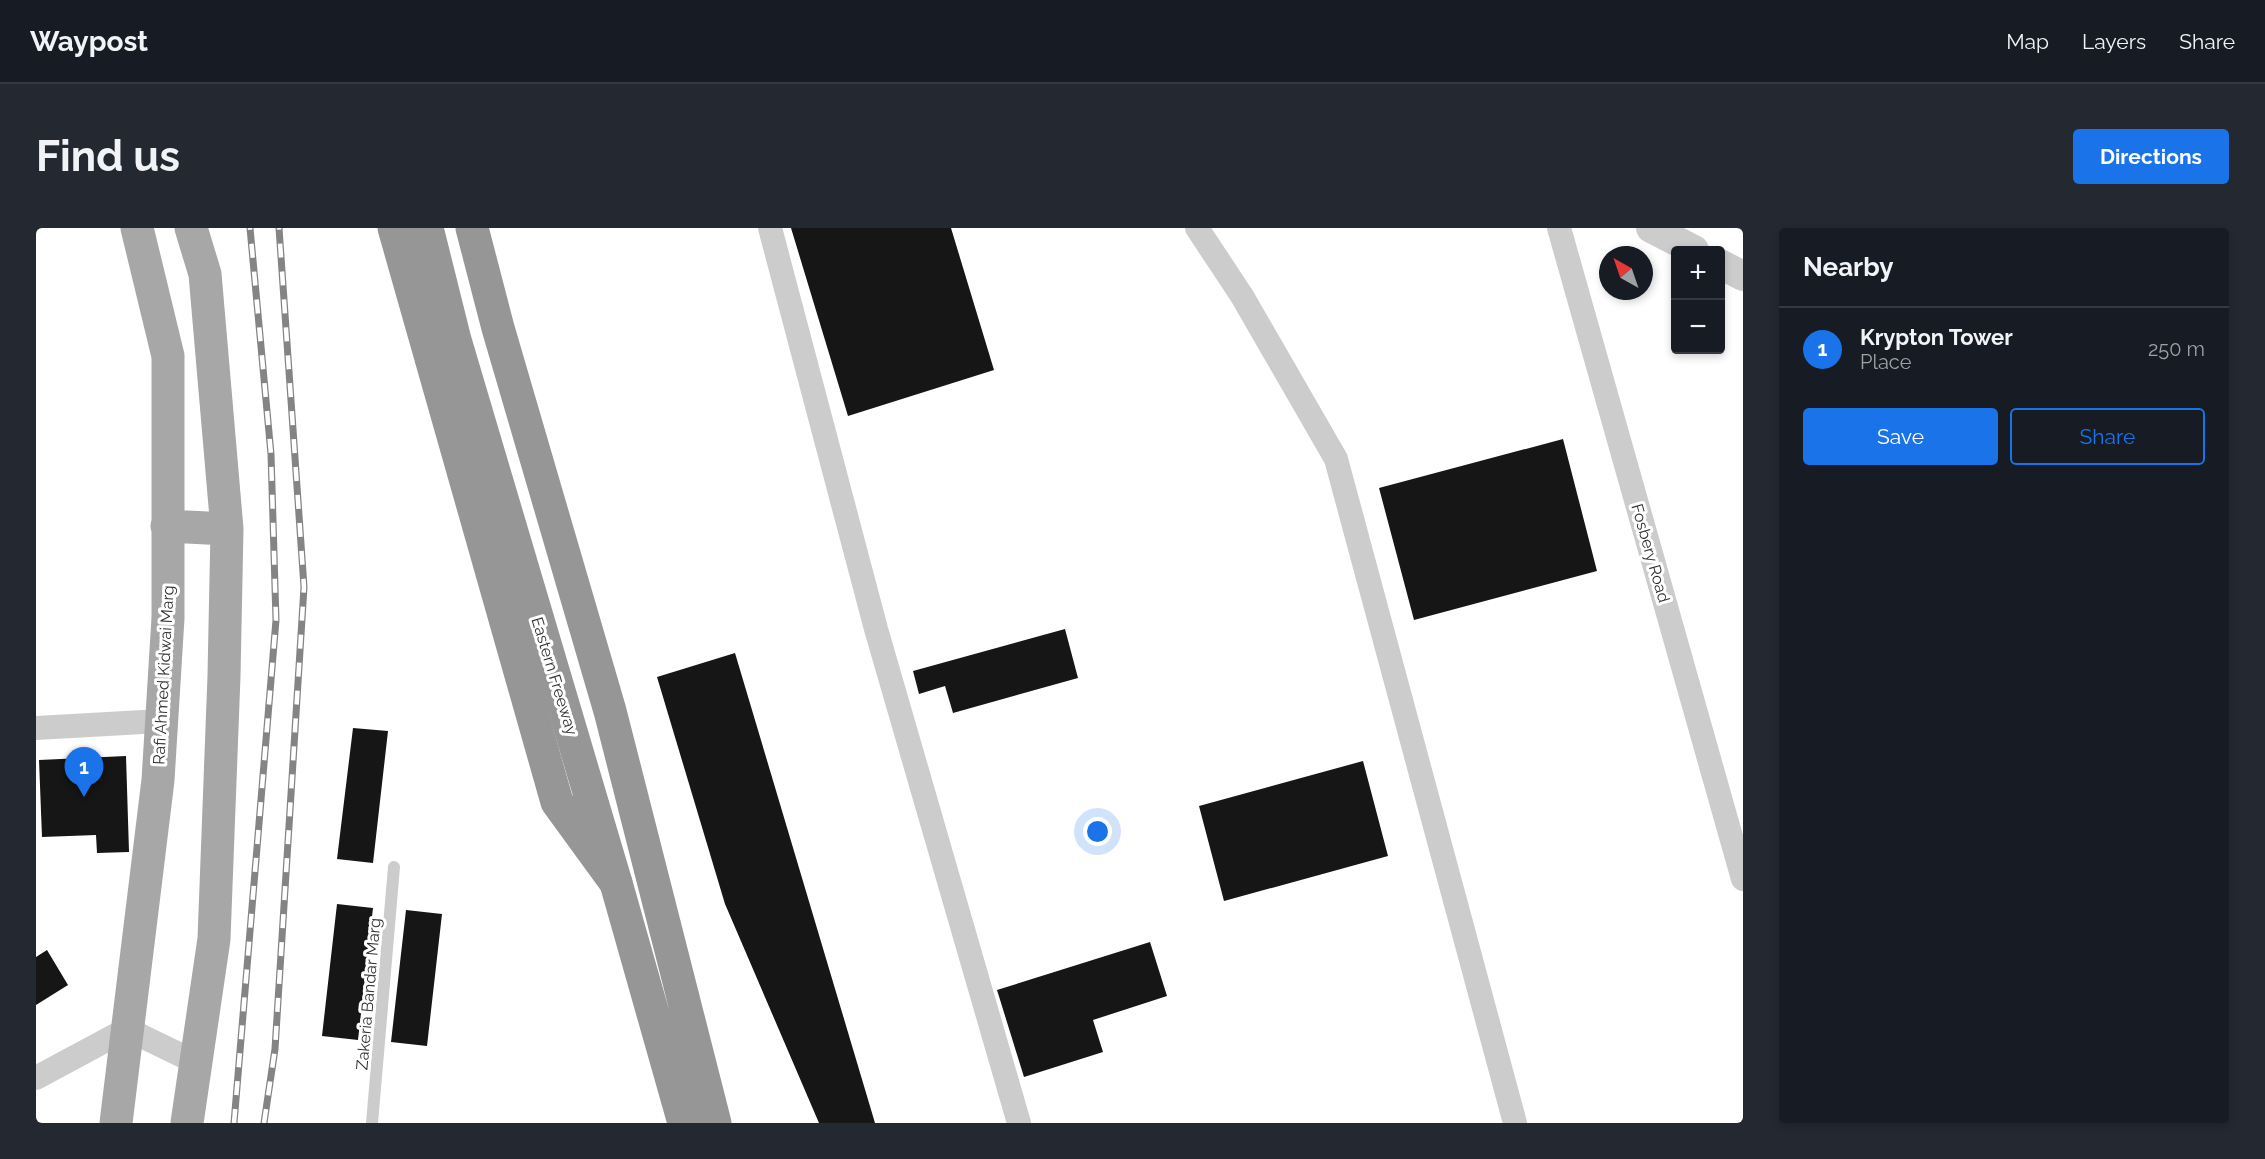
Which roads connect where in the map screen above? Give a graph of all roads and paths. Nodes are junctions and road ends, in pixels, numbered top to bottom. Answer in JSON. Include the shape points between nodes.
{"nodes":[{"id":1,"x":137,"y":228,"type":"edge"},
{"id":2,"x":191,"y":228,"type":"edge"},
{"id":3,"x":394,"y":228,"type":"edge"},
{"id":4,"x":413,"y":228,"type":"edge"},
{"id":5,"x":427,"y":228,"type":"edge"},
{"id":6,"x":464,"y":228,"type":"edge"},
{"id":7,"x":472,"y":228,"type":"edge"},
{"id":8,"x":770,"y":228,"type":"edge"},
{"id":9,"x":1197,"y":228,"type":"edge"},
{"id":10,"x":1558,"y":228,"type":"edge"},
{"id":11,"x":1651,"y":228,"type":"edge"},
{"id":12,"x":1686,"y":246,"type":"edge"},
{"id":13,"x":1725,"y":267,"type":"edge"},
{"id":14,"x":1743,"y":276,"type":"edge"},
{"id":15,"x":167,"y":526,"type":"junction"},
{"id":16,"x":227,"y":529,"type":"junction"},
{"id":17,"x":161,"y":721,"type":"junction"},
{"id":18,"x":36,"y":728,"type":"edge"},
{"id":19,"x":394,"y":867,"type":"dead end"},
{"id":20,"x":1743,"y":879,"type":"edge"},
{"id":21,"x":616,"y":883,"type":"junction"},
{"id":22,"x":127,"y":1029,"type":"junction"},
{"id":23,"x":196,"y":1063,"type":"junction"},
{"id":24,"x":36,"y":1078,"type":"edge"},
{"id":25,"x":376,"y":1100,"type":"junction"},
{"id":26,"x":116,"y":1123,"type":"edge"},
{"id":27,"x":187,"y":1123,"type":"edge"},
{"id":28,"x":372,"y":1123,"type":"edge"},
{"id":29,"x":380,"y":1123,"type":"edge"},
{"id":30,"x":673,"y":1123,"type":"edge"},
{"id":31,"x":684,"y":1123,"type":"edge"},
{"id":32,"x":707,"y":1123,"type":"edge"},
{"id":33,"x":715,"y":1123,"type":"edge"},
{"id":34,"x":1019,"y":1123,"type":"edge"},
{"id":35,"x":1515,"y":1123,"type":"edge"}],
"edges":[{"from":1,"to":15,"type":"main road","name":"Rafi Ahmed Kidwai Marg","via":[[168,356]]},
{"from":2,"to":16,"type":"main road","via":[[205,274]]},
{"from":3,"to":21,"type":"highway","bridge":true,"via":[[557,802]]},
{"from":4,"to":30,"type":"street","via":[[562,724]]},
{"from":5,"to":21,"type":"highway","name":"Eastern Freeway","via":[[455,340]]},
{"from":6,"to":32,"type":"street","via":[[586,664]]},
{"from":7,"to":33,"type":"highway","via":[[610,711]]},
{"from":8,"to":34,"type":"street","via":[[876,629]]},
{"from":9,"to":35,"type":"street","via":[[1242,296],[1336,459]]},
{"from":10,"to":20,"type":"street","name":"Fosbery Road"},
{"from":11,"to":12,"type":"street"},
{"from":13,"to":14,"type":"street"},
{"from":15,"to":16,"type":"main road"},
{"from":15,"to":17,"type":"main road","name":"Rafi Ahmed Kidwai Marg","via":[[168,618]]},
{"from":16,"to":23,"type":"main road","via":[[214,939]]},
{"from":17,"to":18,"type":"street"},
{"from":17,"to":22,"type":"main road","name":"Rafi Ahmed Kidwai Marg","via":[[158,780]]},
{"from":19,"to":25,"type":"lane","name":"Zakeria Bandar Marg"},
{"from":21,"to":31,"type":"highway","name":"Eastern Freeway"},
{"from":22,"to":23,"type":"street"},
{"from":22,"to":24,"type":"street"},
{"from":22,"to":26,"type":"main road","name":"Rafi Ahmed Kidwai Marg"},
{"from":23,"to":27,"type":"main road"},
{"from":25,"to":28,"type":"lane","name":"Zakeria Bandar Marg"},
{"from":25,"to":29,"type":"lane"}]}
